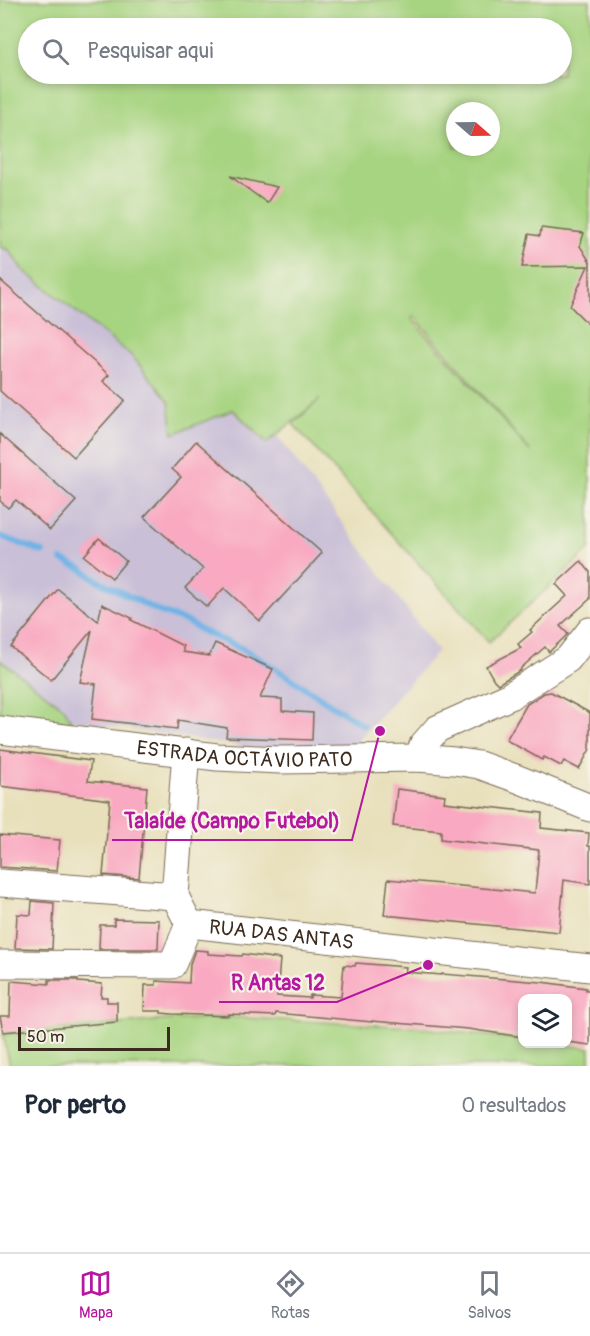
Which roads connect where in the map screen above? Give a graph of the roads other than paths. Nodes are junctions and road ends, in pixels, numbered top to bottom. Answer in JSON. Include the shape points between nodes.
{"nodes":[{"id":1,"x":590,"y":631,"type":"edge"},
{"id":2,"x":0,"y":730,"type":"edge"},
{"id":3,"x":186,"y":752,"type":"junction"},
{"id":4,"x":418,"y":758,"type":"junction"},
{"id":5,"x":590,"y":808,"type":"edge"},
{"id":6,"x":0,"y":883,"type":"edge"},
{"id":7,"x":175,"y":896,"type":"junction"},
{"id":8,"x":189,"y":924,"type":"junction"},
{"id":9,"x":0,"y":964,"type":"edge"},
{"id":10,"x":590,"y":968,"type":"edge"}],
"edges":[{"from":1,"to":4,"type":"street","via":[[568,659],[508,697],[437,729]]},
{"from":2,"to":3,"type":"street","name":"ESTRADA OCTÁVIO PATO"},
{"from":3,"to":4,"type":"street","name":"ESTRADA OCTÁVIO PATO","via":[[280,760]]},
{"from":3,"to":7,"type":"street"},
{"from":4,"to":5,"type":"street","name":"ESTRADA OCTÁVIO PATO","via":[[479,765]]},
{"from":6,"to":7,"type":"street"},
{"from":7,"to":8,"type":"street"},
{"from":8,"to":9,"type":"street","name":"RUA DAS ANTAS","via":[[172,965]]},
{"from":8,"to":10,"type":"street","name":"RUA DAS ANTAS"}]}
